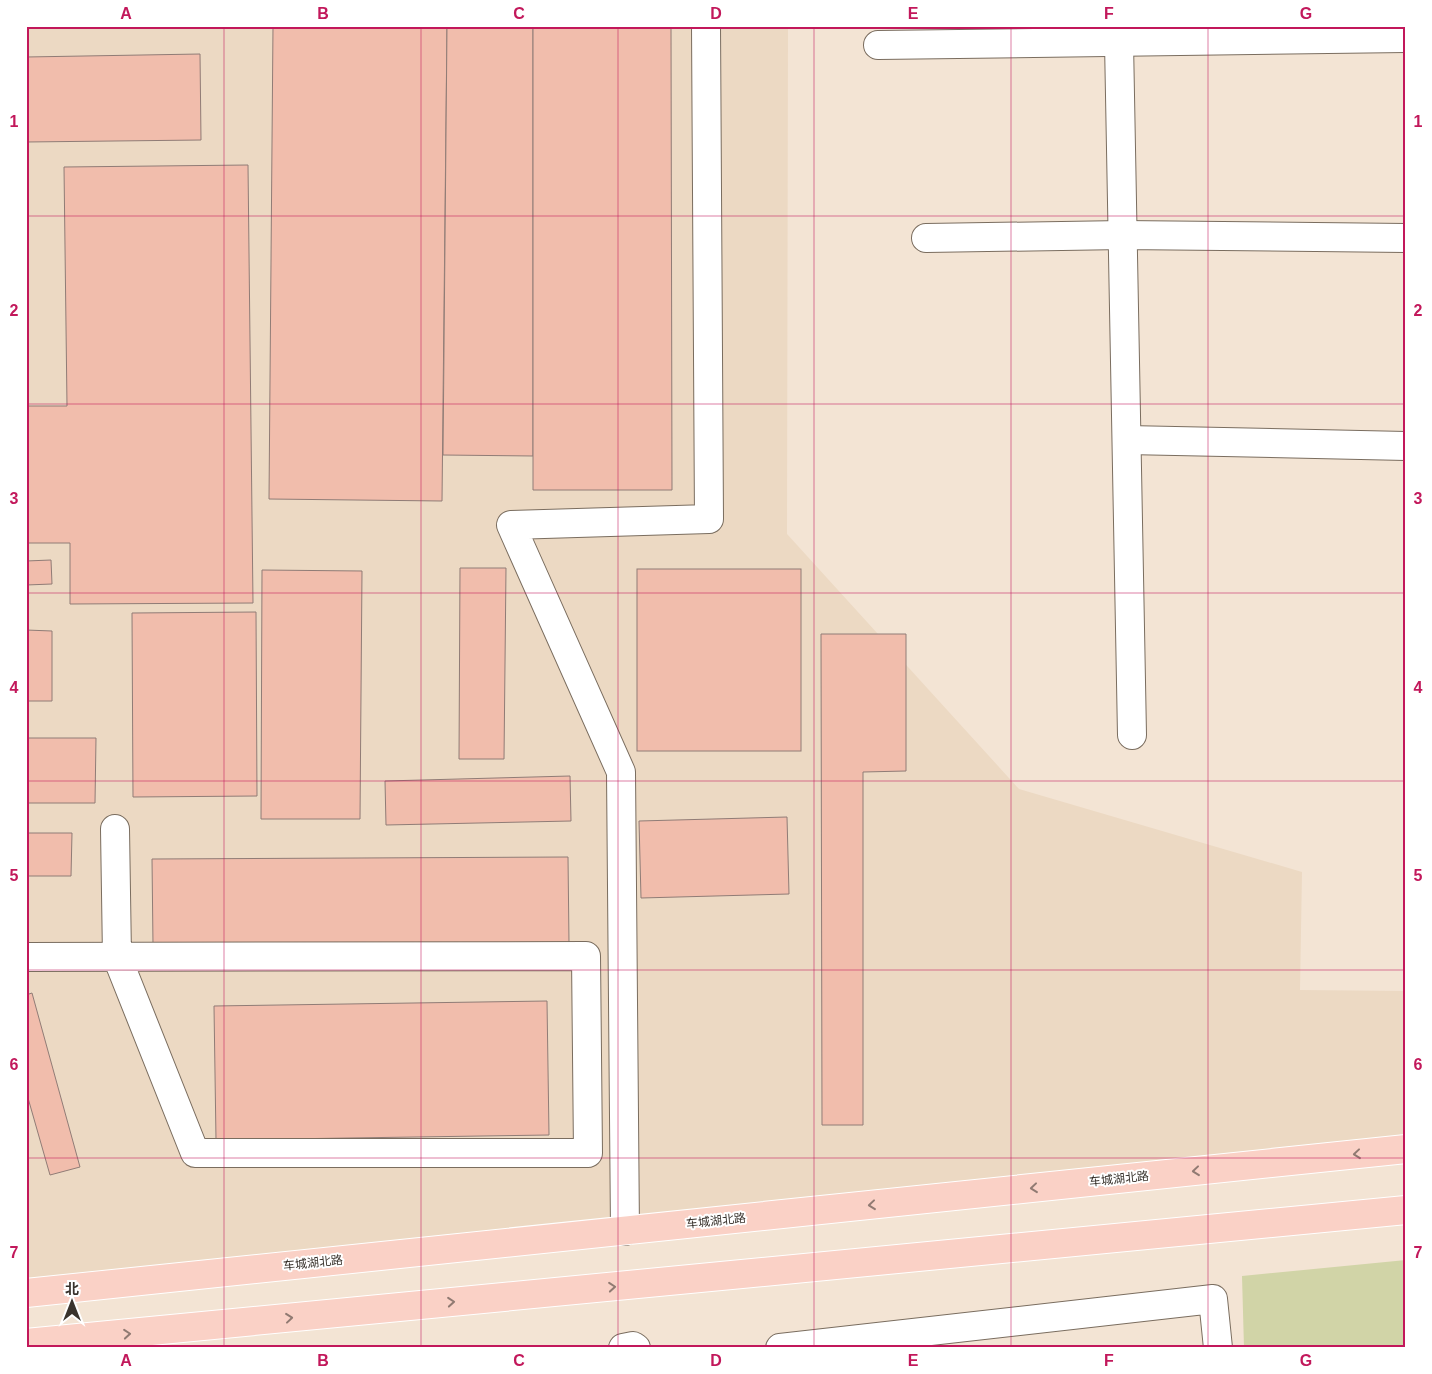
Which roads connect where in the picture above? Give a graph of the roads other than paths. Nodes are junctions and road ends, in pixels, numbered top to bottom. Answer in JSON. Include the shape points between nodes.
{"nodes":[{"id":1,"x":706,"y":26,"type":"edge"},
{"id":2,"x":1406,"y":38,"type":"edge"},
{"id":3,"x":1119,"y":42,"type":"junction"},
{"id":4,"x":878,"y":45,"type":"dead end"},
{"id":5,"x":1123,"y":235,"type":"junction"},
{"id":6,"x":926,"y":238,"type":"dead end"},
{"id":7,"x":1406,"y":238,"type":"edge"},
{"id":8,"x":1127,"y":440,"type":"junction"},
{"id":9,"x":1406,"y":446,"type":"edge"},
{"id":10,"x":1132,"y":735,"type":"dead end"},
{"id":11,"x":116,"y":829,"type":"dead end"},
{"id":12,"x":26,"y":957,"type":"edge"},
{"id":13,"x":117,"y":957,"type":"junction"},
{"id":14,"x":1406,"y":1149,"type":"edge"},
{"id":15,"x":1406,"y":1210,"type":"edge"},
{"id":16,"x":625,"y":1230,"type":"junction"},
{"id":17,"x":26,"y":1281,"type":"edge"},
{"id":18,"x":75,"y":1288,"type":"junction"},
{"id":19,"x":26,"y":1293,"type":"edge"},
{"id":20,"x":78,"y":1342,"type":"edge"},
{"id":21,"x":26,"y":1343,"type":"edge"},
{"id":22,"x":623,"y":1348,"type":"edge"},
{"id":23,"x":636,"y":1348,"type":"edge"},
{"id":24,"x":780,"y":1348,"type":"edge"},
{"id":25,"x":1218,"y":1348,"type":"edge"}],
"edges":[{"from":1,"to":16,"type":"street","via":[[710,519],[512,526],[621,772]]},
{"from":2,"to":3,"type":"street"},
{"from":3,"to":4,"type":"street"},
{"from":3,"to":5,"type":"street"},
{"from":5,"to":6,"type":"street"},
{"from":5,"to":7,"type":"street"},
{"from":5,"to":8,"type":"street"},
{"from":8,"to":9,"type":"street"},
{"from":8,"to":10,"type":"street"},
{"from":11,"to":13,"type":"street"},
{"from":12,"to":13,"type":"street"},
{"from":13,"to":13,"type":"street","via":[[586,956],[588,1153],[195,1153]]},
{"from":14,"to":16,"type":"main road","name":"车城湖北路","one_way":true},
{"from":20,"to":15,"type":"main road","one_way":true},
{"from":16,"to":18,"type":"main road","name":"车城湖北路"},
{"from":17,"to":18,"type":"main road"},
{"from":18,"to":19,"type":"main road","name":"车城湖北路"},
{"from":20,"to":21,"type":"main road"},
{"from":22,"to":23,"type":"street"},
{"from":24,"to":25,"type":"street","via":[[1213,1299]]}]}
